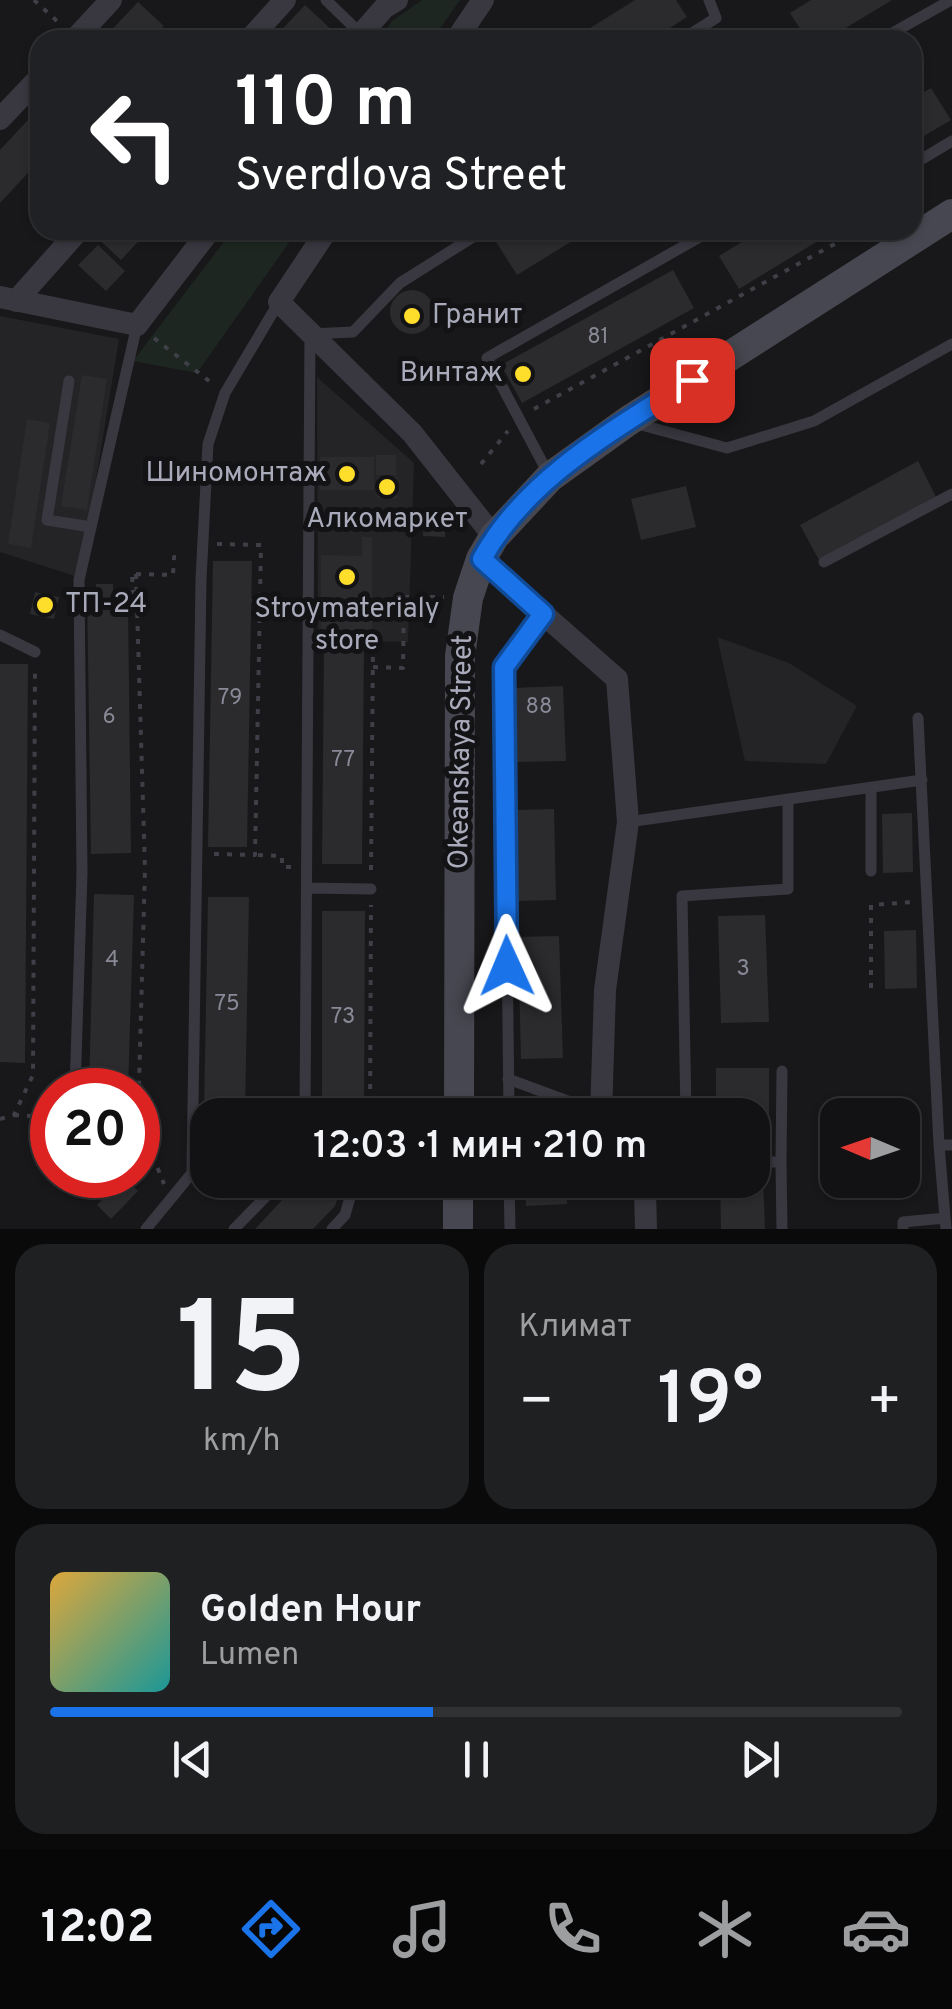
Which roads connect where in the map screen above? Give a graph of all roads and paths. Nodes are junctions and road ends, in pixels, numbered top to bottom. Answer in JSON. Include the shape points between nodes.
{"nodes":[{"id":1,"x":34,"y":0,"type":"edge"},
{"id":2,"x":111,"y":0,"type":"edge"},
{"id":3,"x":285,"y":0,"type":"edge"},
{"id":4,"x":326,"y":0,"type":"edge"},
{"id":5,"x":484,"y":0,"type":"edge"},
{"id":6,"x":710,"y":0,"type":"edge"},
{"id":7,"x":951,"y":0,"type":"edge"},
{"id":8,"x":385,"y":3,"type":"edge"},
{"id":9,"x":66,"y":30,"type":"edge"},
{"id":10,"x":83,"y":30,"type":"edge"},
{"id":11,"x":258,"y":30,"type":"edge"},
{"id":12,"x":352,"y":30,"type":"edge"},
{"id":13,"x":364,"y":30,"type":"edge"},
{"id":14,"x":463,"y":30,"type":"edge"},
{"id":15,"x":697,"y":30,"type":"edge"},
{"id":16,"x":898,"y":30,"type":"edge"},
{"id":17,"x":30,"y":88,"type":"edge"},
{"id":18,"x":0,"y":119,"type":"edge"},
{"id":19,"x":952,"y":141,"type":"edge"},
{"id":20,"x":922,"y":160,"type":"edge"},
{"id":21,"x":952,"y":214,"type":"edge"},
{"id":22,"x":922,"y":233,"type":"edge"},
{"id":23,"x":69,"y":240,"type":"edge"},
{"id":24,"x":202,"y":240,"type":"edge"},
{"id":25,"x":320,"y":240,"type":"edge"},
{"id":26,"x":468,"y":240,"type":"edge"},
{"id":27,"x":694,"y":240,"type":"edge"},
{"id":28,"x":841,"y":240,"type":"edge"},
{"id":29,"x":911,"y":240,"type":"edge"},
{"id":30,"x":5,"y":301,"type":"edge"},
{"id":31,"x":278,"y":302,"type":"junction"},
{"id":32,"x":138,"y":325,"type":"junction"},
{"id":33,"x":310,"y":334,"type":"junction"},
{"id":34,"x":952,"y":344,"type":"edge"},
{"id":35,"x":69,"y":381,"type":"dead end"},
{"id":36,"x":225,"y":394,"type":"junction"},
{"id":37,"x":518,"y":418,"type":"junction"},
{"id":38,"x":628,"y":421,"type":"junction"},
{"id":39,"x":481,"y":464,"type":"dead end"},
{"id":40,"x":550,"y":477,"type":"junction"},
{"id":41,"x":952,"y":494,"type":"edge"},
{"id":42,"x":91,"y":526,"type":"junction"},
{"id":43,"x":202,"y":544,"type":"junction"},
{"id":44,"x":488,"y":548,"type":"junction"},
{"id":45,"x":190,"y":558,"type":"dead end"},
{"id":46,"x":824,"y":562,"type":"dead end"},
{"id":47,"x":136,"y":574,"type":"junction"},
{"id":48,"x":132,"y":595,"type":"dead end"},
{"id":49,"x":392,"y":596,"type":"dead end"},
{"id":50,"x":404,"y":597,"type":"junction"},
{"id":51,"x":468,"y":598,"type":"junction"},
{"id":52,"x":251,"y":601,"type":"dead end"},
{"id":53,"x":260,"y":601,"type":"junction"},
{"id":54,"x":543,"y":614,"type":"junction"},
{"id":55,"x":0,"y":635,"type":"edge"},
{"id":56,"x":372,"y":648,"type":"dead end"},
{"id":57,"x":35,"y":652,"type":"joint"},
{"id":58,"x":373,"y":668,"type":"junction"},
{"id":59,"x":918,"y":718,"type":"dead end"},
{"id":60,"x":922,"y":780,"type":"junction"},
{"id":61,"x":871,"y":787,"type":"junction"},
{"id":62,"x":788,"y":799,"type":"junction"},
{"id":63,"x":628,"y":822,"type":"junction"},
{"id":64,"x":197,"y":854,"type":"junction"},
{"id":65,"x":256,"y":855,"type":"junction"},
{"id":66,"x":307,"y":867,"type":"junction"},
{"id":67,"x":871,"y":871,"type":"dead end"},
{"id":68,"x":307,"y":888,"type":"junction"},
{"id":69,"x":370,"y":889,"type":"junction"},
{"id":70,"x":928,"y":901,"type":"junction"},
{"id":71,"x":872,"y":988,"type":"dead end"},
{"id":72,"x":76,"y":1068,"type":"edge"},
{"id":73,"x":782,"y":1071,"type":"dead end"},
{"id":74,"x":508,"y":1078,"type":"junction"},
{"id":75,"x":305,"y":1098,"type":"edge"},
{"id":76,"x":370,"y":1098,"type":"edge"},
{"id":77,"x":458,"y":1098,"type":"edge"},
{"id":78,"x":509,"y":1098,"type":"edge"},
{"id":79,"x":559,"y":1098,"type":"edge"},
{"id":80,"x":601,"y":1098,"type":"edge"},
{"id":81,"x":686,"y":1098,"type":"edge"},
{"id":82,"x":14,"y":1116,"type":"junction"},
{"id":83,"x":30,"y":1116,"type":"edge"},
{"id":84,"x":0,"y":1120,"type":"edge"},
{"id":85,"x":946,"y":1145,"type":"edge"},
{"id":86,"x":770,"y":1162,"type":"edge"},
{"id":87,"x":781,"y":1162,"type":"junction"},
{"id":88,"x":176,"y":1192,"type":"junction"},
{"id":89,"x":264,"y":1198,"type":"edge"},
{"id":90,"x":350,"y":1198,"type":"edge"},
{"id":91,"x":458,"y":1198,"type":"edge"},
{"id":92,"x":509,"y":1198,"type":"edge"},
{"id":93,"x":646,"y":1198,"type":"edge"},
{"id":94,"x":946,"y":1224,"type":"edge"},
{"id":95,"x":146,"y":1229,"type":"edge"},
{"id":96,"x":234,"y":1229,"type":"edge"},
{"id":97,"x":332,"y":1229,"type":"edge"},
{"id":98,"x":458,"y":1229,"type":"edge"},
{"id":99,"x":510,"y":1229,"type":"edge"},
{"id":100,"x":646,"y":1229,"type":"edge"},
{"id":101,"x":782,"y":1229,"type":"edge"},
{"id":102,"x":903,"y":1229,"type":"edge"}],
"edges":[{"from":1,"to":9,"type":"path"},
{"from":2,"to":10,"type":"street"},
{"from":3,"to":11,"type":"street"},
{"from":4,"to":12,"type":"lane"},
{"from":5,"to":14,"type":"street"},
{"from":6,"to":15,"type":"lane","via":[[716,18]]},
{"from":7,"to":16,"type":"lane"},
{"from":8,"to":13,"type":"street"},
{"from":17,"to":18,"type":"street"},
{"from":19,"to":20,"type":"lane"},
{"from":21,"to":22,"type":"main road","name":"Okeanskaya Street"},
{"from":23,"to":30,"type":"street"},
{"from":24,"to":32,"type":"street"},
{"from":25,"to":31,"type":"street"},
{"from":26,"to":33,"type":"lane","via":[[400,283],[352,332]]},
{"from":27,"to":37,"type":"lane","via":[[487,358]]},
{"from":28,"to":37,"type":"path"},
{"from":29,"to":38,"type":"main road","name":"Okeanskaya Street"},
{"from":30,"to":32,"type":"street"},
{"from":31,"to":33,"type":"street"},
{"from":31,"to":36,"type":"lane"},
{"from":32,"to":36,"type":"path"},
{"from":32,"to":42,"type":"lane"},
{"from":33,"to":44,"type":"street","via":[[412,433]]},
{"from":33,"to":66,"type":"lane"},
{"from":34,"to":38,"type":"lane","via":[[814,422],[727,448]]},
{"from":35,"to":42,"type":"lane","via":[[48,520]]},
{"from":36,"to":43,"type":"lane","via":[[208,444]]},
{"from":37,"to":39,"type":"path"},
{"from":37,"to":40,"type":"lane"},
{"from":38,"to":40,"type":"main road","name":"Okeanskaya Street"},
{"from":40,"to":44,"type":"main road","name":"Okeanskaya Street"},
{"from":41,"to":46,"type":"lane"},
{"from":42,"to":72,"type":"lane","via":[[79,580]]},
{"from":43,"to":53,"type":"path","via":[[261,545]]},
{"from":43,"to":64,"type":"lane"},
{"from":44,"to":51,"type":"main road","name":"Okeanskaya Street"},
{"from":44,"to":54,"type":"street"},
{"from":45,"to":47,"type":"path","via":[[174,557],[173,575]]},
{"from":47,"to":48,"type":"path"},
{"from":47,"to":88,"type":"path","via":[[145,869],[138,1119],[162,1182]]},
{"from":49,"to":50,"type":"path"},
{"from":50,"to":51,"type":"path"},
{"from":50,"to":58,"type":"path","via":[[404,668]]},
{"from":51,"to":77,"type":"main road","name":"Okeanskaya Street","via":[[460,656]]},
{"from":52,"to":53,"type":"path"},
{"from":53,"to":65,"type":"path"},
{"from":54,"to":63,"type":"street","via":[[617,679]]},
{"from":54,"to":74,"type":"lane","via":[[504,667]]},
{"from":55,"to":57,"type":"lane"},
{"from":56,"to":58,"type":"path"},
{"from":57,"to":82,"type":"path","via":[[32,1075]]},
{"from":58,"to":69,"type":"path"},
{"from":59,"to":60,"type":"lane"},
{"from":60,"to":61,"type":"lane"},
{"from":60,"to":70,"type":"lane"},
{"from":61,"to":62,"type":"lane"},
{"from":61,"to":67,"type":"lane"},
{"from":62,"to":63,"type":"lane"},
{"from":62,"to":81,"type":"lane","via":[[788,888],[682,896]]},
{"from":63,"to":80,"type":"street","via":[[605,990]]},
{"from":64,"to":65,"type":"path"},
{"from":64,"to":88,"type":"lane","via":[[192,1172]]},
{"from":65,"to":66,"type":"path","via":[[282,856],[282,867]]},
{"from":66,"to":68,"type":"lane"},
{"from":68,"to":69,"type":"lane"},
{"from":68,"to":75,"type":"lane"},
{"from":69,"to":76,"type":"path"},
{"from":70,"to":71,"type":"path","via":[[871,905]]},
{"from":70,"to":85,"type":"lane"},
{"from":73,"to":87,"type":"lane"},
{"from":74,"to":78,"type":"lane"},
{"from":74,"to":79,"type":"lane"},
{"from":82,"to":83,"type":"path"},
{"from":82,"to":84,"type":"path"},
{"from":85,"to":94,"type":"lane"},
{"from":86,"to":87,"type":"lane"},
{"from":87,"to":101,"type":"lane"},
{"from":88,"to":95,"type":"lane"},
{"from":89,"to":96,"type":"lane"},
{"from":90,"to":97,"type":"lane"},
{"from":91,"to":98,"type":"main road"},
{"from":92,"to":99,"type":"lane"},
{"from":93,"to":100,"type":"street"},
{"from":94,"to":102,"type":"lane","via":[[903,1222]]}]}
